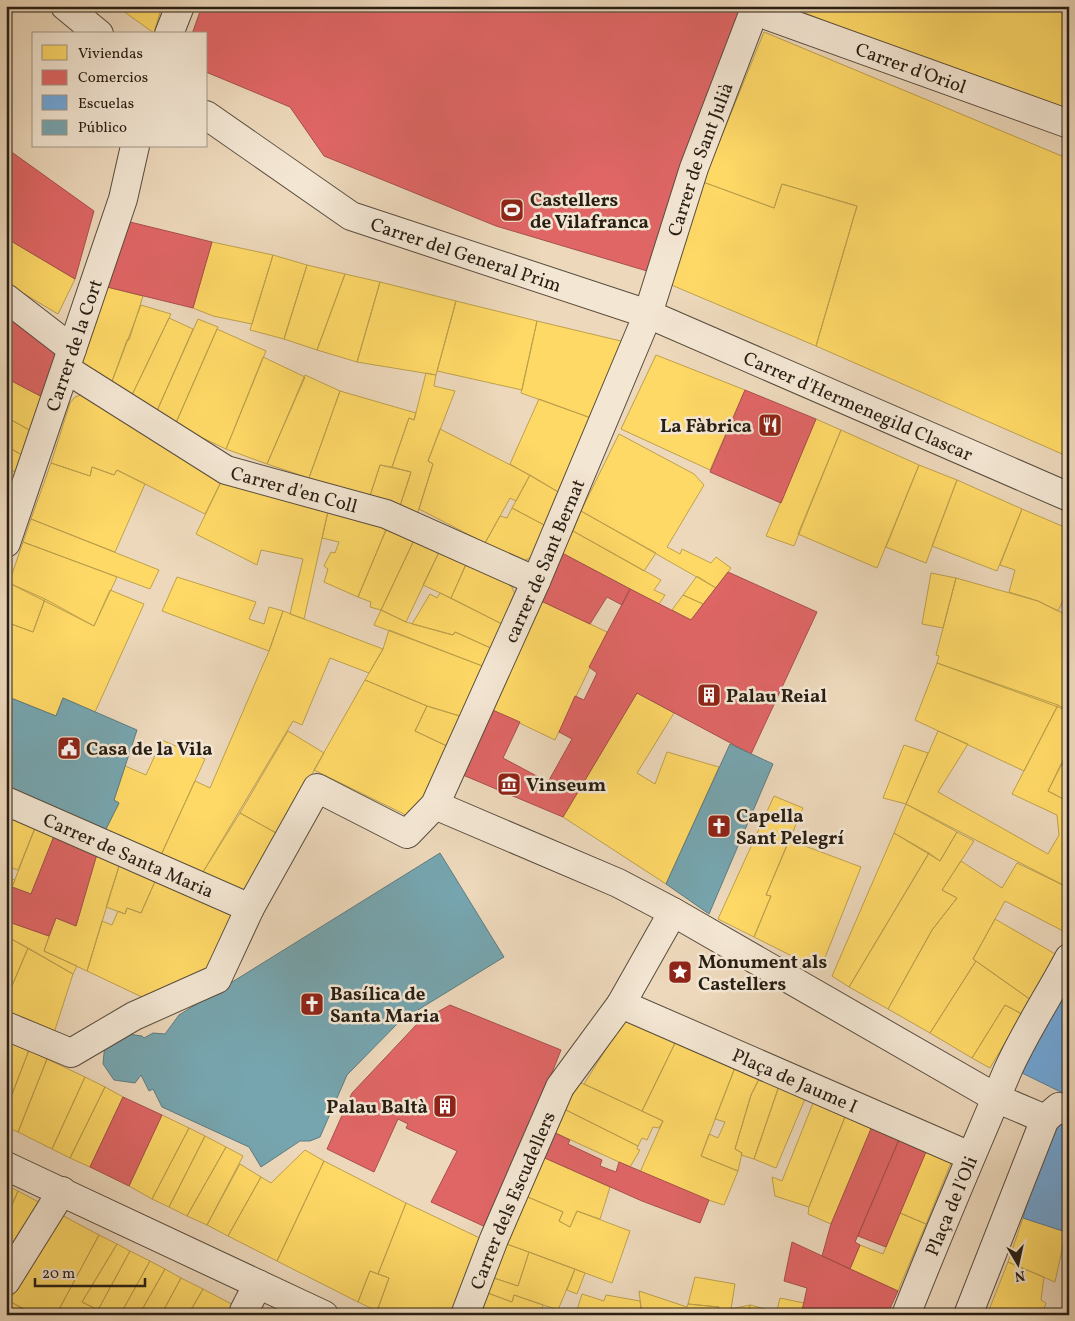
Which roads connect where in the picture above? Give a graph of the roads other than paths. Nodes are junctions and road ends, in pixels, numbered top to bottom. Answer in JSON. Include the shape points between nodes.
{"nodes":[{"id":1,"x":65,"y":6,"type":"edge"},
{"id":2,"x":180,"y":6,"type":"edge"},
{"id":3,"x":756,"y":8,"type":"edge"},
{"id":4,"x":97,"y":32,"type":"edge"},
{"id":5,"x":170,"y":32,"type":"edge"},
{"id":6,"x":208,"y":116,"type":"edge"},
{"id":7,"x":1069,"y":124,"type":"edge"},
{"id":8,"x":136,"y":148,"type":"edge"},
{"id":9,"x":6,"y":298,"type":"edge"},
{"id":10,"x":648,"y":314,"type":"junction"},
{"id":11,"x":69,"y":359,"type":"junction"},
{"id":12,"x":1069,"y":498,"type":"edge"},
{"id":13,"x":6,"y":542,"type":"edge"},
{"id":14,"x":536,"y":581,"type":"junction"},
{"id":15,"x":6,"y":801,"type":"edge"},
{"id":16,"x":435,"y":805,"type":"junction"},
{"id":17,"x":250,"y":908,"type":"junction"},
{"id":18,"x":673,"y":912,"type":"junction"},
{"id":19,"x":1069,"y":958,"type":"edge"},
{"id":20,"x":621,"y":1004,"type":"junction"},
{"id":21,"x":6,"y":1026,"type":"edge"},
{"id":22,"x":998,"y":1099,"type":"junction"},
{"id":23,"x":1057,"y":1115,"type":"edge"},
{"id":24,"x":970,"y":1156,"type":"junction"},
{"id":25,"x":6,"y":1166,"type":"edge"},
{"id":26,"x":62,"y":1191,"type":"junction"},
{"id":27,"x":6,"y":1281,"type":"edge"},
{"id":28,"x":258,"y":1284,"type":"junction"},
{"id":29,"x":244,"y":1311,"type":"dead end"},
{"id":30,"x":324,"y":1315,"type":"edge"},
{"id":31,"x":465,"y":1315,"type":"edge"},
{"id":32,"x":906,"y":1315,"type":"edge"},
{"id":33,"x":968,"y":1315,"type":"edge"}],
"edges":[{"from":1,"to":4,"type":"street"},
{"from":2,"to":5,"type":"street"},
{"from":3,"to":7,"type":"street","name":"Carrer d'Oriol"},
{"from":3,"to":10,"type":"street","name":"Carrer de Sant Julià","via":[[694,168]]},
{"from":6,"to":10,"type":"street","name":"Carrer del General Prim","via":[[351,216]]},
{"from":8,"to":11,"type":"street","name":"Carrer de la Cort","via":[[123,199]]},
{"from":9,"to":11,"type":"street","name":"Carrer d'en Coll"},
{"from":10,"to":12,"type":"street","name":"Carrer d'Hermenegild Clascar"},
{"from":10,"to":14,"type":"street","name":"carrer de Sant Bernat"},
{"from":11,"to":13,"type":"street","name":"Carrer de la Cort"},
{"from":11,"to":14,"type":"street","name":"Carrer d'en Coll","via":[[226,470],[386,514]]},
{"from":14,"to":16,"type":"street","name":"carrer de Sant Bernat"},
{"from":15,"to":17,"type":"street","name":"Carrer de Santa Maria"},
{"from":16,"to":17,"type":"street","name":"carrer de Sant Bernat","via":[[407,834],[317,788]]},
{"from":16,"to":18,"type":"street","via":[[618,883]]},
{"from":17,"to":21,"type":"street","via":[[217,979],[134,1016],[71,1053]]},
{"from":18,"to":20,"type":"street"},
{"from":18,"to":22,"type":"street"},
{"from":19,"to":22,"type":"street","name":"Plaça de l'Oli","via":[[1008,1072]]},
{"from":20,"to":24,"type":"street","name":"Plaça de Jaume I"},
{"from":20,"to":31,"type":"street","name":"Carrer dels Escudellers","via":[[560,1087]]},
{"from":22,"to":23,"type":"street"},
{"from":22,"to":24,"type":"street","name":"Plaça de l'Oli"},
{"from":23,"to":33,"type":"street"},
{"from":24,"to":32,"type":"street","name":"Plaça de l'Oli"},
{"from":25,"to":26,"type":"street"},
{"from":26,"to":27,"type":"street"},
{"from":26,"to":28,"type":"street"},
{"from":28,"to":29,"type":"street"},
{"from":28,"to":30,"type":"street"}]}
